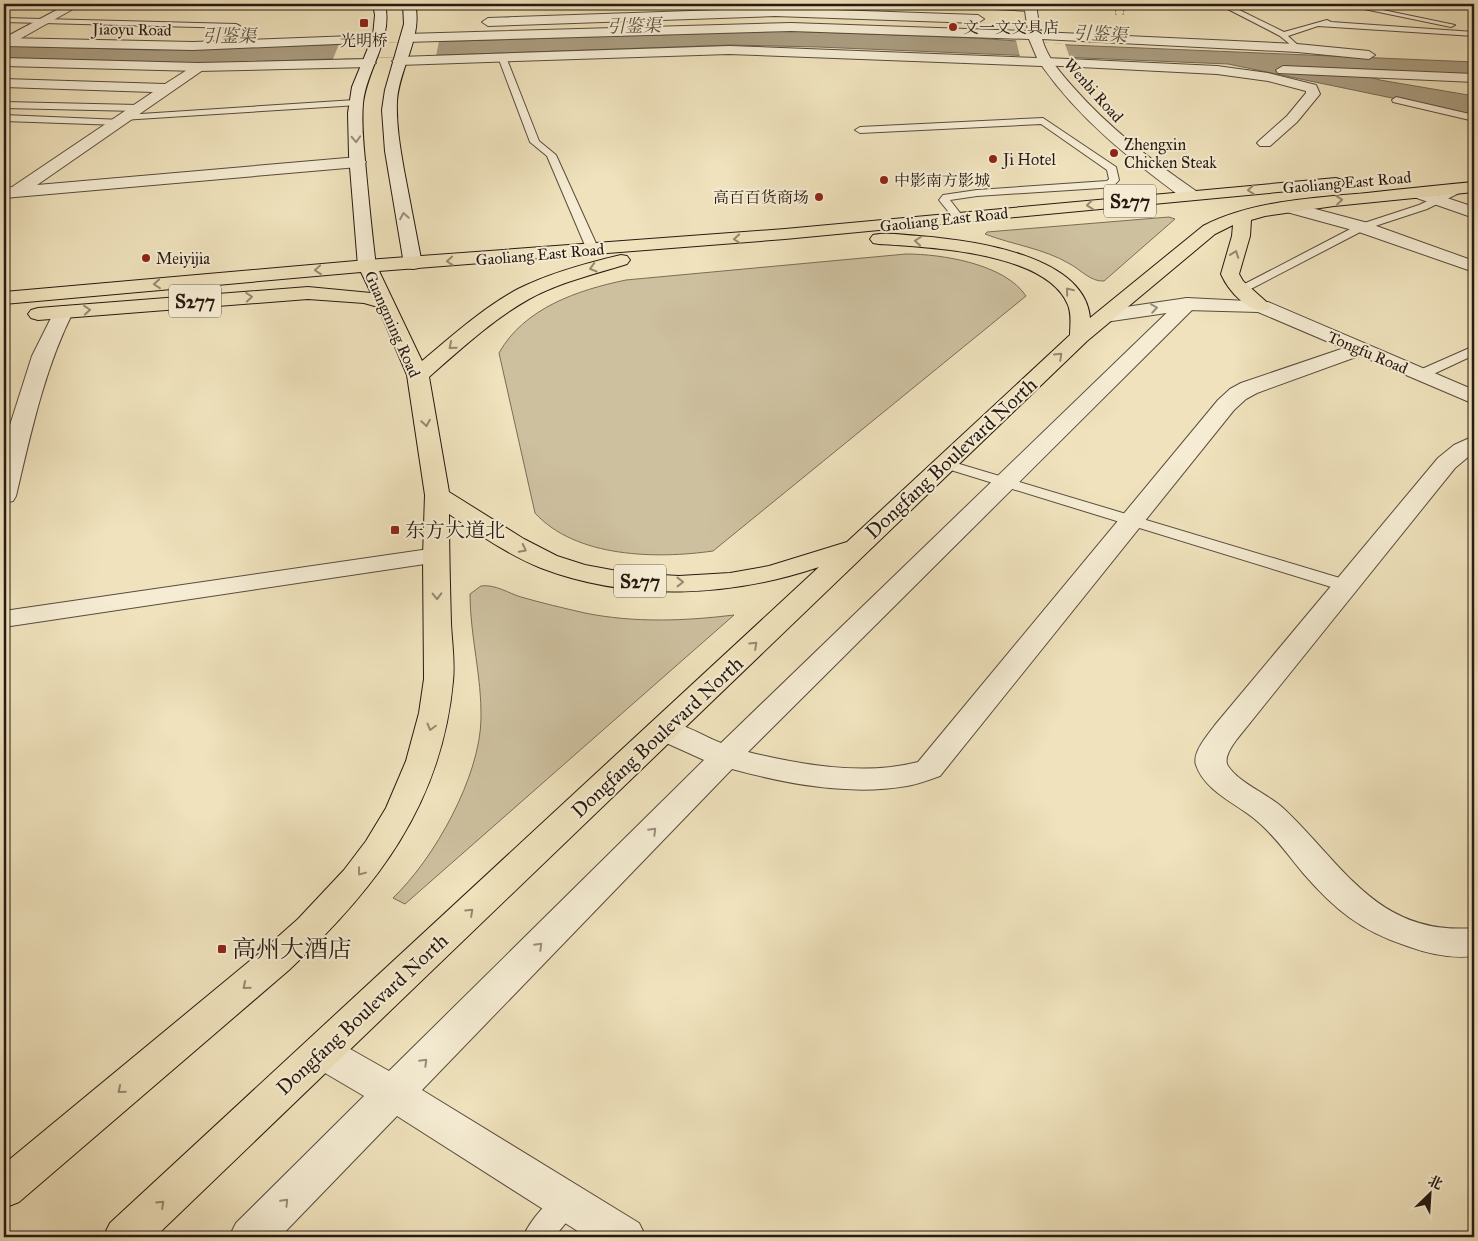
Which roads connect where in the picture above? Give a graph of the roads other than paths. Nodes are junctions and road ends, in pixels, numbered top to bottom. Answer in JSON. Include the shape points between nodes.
{"nodes":[{"id":1,"x":76,"y":4,"type":"edge"},
{"id":2,"x":379,"y":4,"type":"edge"},
{"id":3,"x":409,"y":4,"type":"edge"},
{"id":4,"x":942,"y":4,"type":"edge"},
{"id":5,"x":1222,"y":4,"type":"edge"},
{"id":6,"x":1344,"y":4,"type":"edge"},
{"id":7,"x":1374,"y":4,"type":"edge"},
{"id":8,"x":1030,"y":6,"type":"edge"},
{"id":9,"x":1365,"y":7,"type":"junction"},
{"id":10,"x":487,"y":8,"type":"dead end"},
{"id":11,"x":772,"y":8,"type":"edge"},
{"id":12,"x":4,"y":20,"type":"edge"},
{"id":13,"x":978,"y":20,"type":"dead end"},
{"id":14,"x":488,"y":22,"type":"junction"},
{"id":15,"x":1318,"y":24,"type":"junction"},
{"id":16,"x":45,"y":26,"type":"junction"},
{"id":17,"x":236,"y":26,"type":"dead end"},
{"id":18,"x":783,"y":27,"type":"junction"},
{"id":19,"x":12,"y":29,"type":"dead end"},
{"id":20,"x":28,"y":30,"type":"junction"},
{"id":21,"x":1474,"y":30,"type":"edge"},
{"id":22,"x":1474,"y":34,"type":"edge"},
{"id":23,"x":488,"y":35,"type":"junction"},
{"id":24,"x":1284,"y":35,"type":"junction"},
{"id":25,"x":1035,"y":38,"type":"junction"},
{"id":26,"x":406,"y":39,"type":"junction"},
{"id":27,"x":378,"y":40,"type":"junction"},
{"id":28,"x":4,"y":42,"type":"edge"},
{"id":29,"x":1297,"y":48,"type":"junction"},
{"id":30,"x":1385,"y":56,"type":"dead end"},
{"id":31,"x":502,"y":57,"type":"junction"},
{"id":32,"x":399,"y":59,"type":"junction"},
{"id":33,"x":1044,"y":60,"type":"junction"},
{"id":34,"x":370,"y":61,"type":"junction"},
{"id":35,"x":4,"y":62,"type":"edge"},
{"id":36,"x":198,"y":67,"type":"junction"},
{"id":37,"x":1217,"y":70,"type":"junction"},
{"id":38,"x":1474,"y":78,"type":"edge"},
{"id":39,"x":4,"y":82,"type":"edge"},
{"id":40,"x":4,"y":92,"type":"edge"},
{"id":41,"x":162,"y":92,"type":"junction"},
{"id":42,"x":1396,"y":100,"type":"dead end"},
{"id":43,"x":355,"y":103,"type":"junction"},
{"id":44,"x":4,"y":105,"type":"edge"},
{"id":45,"x":138,"y":108,"type":"junction"},
{"id":46,"x":4,"y":118,"type":"edge"},
{"id":47,"x":1474,"y":118,"type":"edge"},
{"id":48,"x":122,"y":120,"type":"junction"},
{"id":49,"x":860,"y":130,"type":"dead end"},
{"id":50,"x":1265,"y":143,"type":"dead end"},
{"id":51,"x":358,"y":162,"type":"junction"},
{"id":52,"x":1348,"y":182,"type":"dead end"},
{"id":53,"x":1467,"y":188,"type":"edge"},
{"id":54,"x":1417,"y":193,"type":"junction"},
{"id":55,"x":8,"y":195,"type":"edge"},
{"id":56,"x":1190,"y":195,"type":"junction"},
{"id":57,"x":380,"y":197,"type":"junction"},
{"id":58,"x":1436,"y":200,"type":"junction"},
{"id":59,"x":1289,"y":207,"type":"junction"},
{"id":60,"x":1474,"y":214,"type":"edge"},
{"id":61,"x":1243,"y":216,"type":"junction"},
{"id":62,"x":959,"y":218,"type":"junction"},
{"id":63,"x":1362,"y":227,"type":"junction"},
{"id":64,"x":785,"y":234,"type":"junction"},
{"id":65,"x":1194,"y":242,"type":"joint"},
{"id":66,"x":673,"y":244,"type":"junction"},
{"id":67,"x":593,"y":250,"type":"junction"},
{"id":68,"x":413,"y":264,"type":"junction"},
{"id":69,"x":367,"y":266,"type":"junction"},
{"id":70,"x":1474,"y":267,"type":"edge"},
{"id":71,"x":1241,"y":289,"type":"junction"},
{"id":72,"x":4,"y":298,"type":"edge"},
{"id":73,"x":386,"y":303,"type":"junction"},
{"id":74,"x":1187,"y":304,"type":"junction"},
{"id":75,"x":1261,"y":306,"type":"junction"},
{"id":76,"x":62,"y":312,"type":"junction"},
{"id":77,"x":23,"y":315,"type":"dead end"},
{"id":78,"x":1105,"y":316,"type":"junction"},
{"id":79,"x":1080,"y":337,"type":"junction"},
{"id":80,"x":1360,"y":349,"type":"junction"},
{"id":81,"x":1474,"y":350,"type":"edge"},
{"id":82,"x":1420,"y":374,"type":"junction"},
{"id":83,"x":418,"y":375,"type":"junction"},
{"id":84,"x":1474,"y":398,"type":"edge"},
{"id":85,"x":1474,"y":443,"type":"edge"},
{"id":86,"x":946,"y":464,"type":"junction"},
{"id":87,"x":1005,"y":481,"type":"junction"},
{"id":88,"x":437,"y":495,"type":"junction"},
{"id":89,"x":4,"y":496,"type":"edge"},
{"id":90,"x":1131,"y":520,"type":"junction"},
{"id":91,"x":859,"y":546,"type":"junction"},
{"id":92,"x":436,"y":556,"type":"junction"},
{"id":93,"x":1347,"y":586,"type":"junction"},
{"id":94,"x":4,"y":619,"type":"edge"},
{"id":95,"x":664,"y":730,"type":"junction"},
{"id":96,"x":726,"y":756,"type":"junction"},
{"id":97,"x":1474,"y":942,"type":"edge"},
{"id":98,"x":322,"y":1052,"type":"junction"},
{"id":99,"x":393,"y":1093,"type":"junction"},
{"id":100,"x":4,"y":1189,"type":"edge"},
{"id":101,"x":566,"y":1202,"type":"junction"},
{"id":102,"x":125,"y":1237,"type":"edge"},
{"id":103,"x":252,"y":1237,"type":"edge"},
{"id":104,"x":537,"y":1237,"type":"edge"},
{"id":105,"x":624,"y":1237,"type":"edge"}],
"edges":[{"from":1,"to":16,"type":"street"},
{"from":2,"to":27,"type":"street","name":"Guangming Road","via":[[382,13]]},
{"from":3,"to":26,"type":"street","name":"Guangming Road"},
{"from":4,"to":8,"type":"street"},
{"from":5,"to":24,"type":"lane"},
{"from":6,"to":9,"type":"lane"},
{"from":7,"to":9,"type":"lane"},
{"from":8,"to":25,"type":"street","name":"Wenbi Road"},
{"from":9,"to":15,"type":"lane","via":[[1343,19]]},
{"from":9,"to":21,"type":"lane"},
{"from":10,"to":14,"type":"street"},
{"from":11,"to":13,"type":"street"},
{"from":11,"to":14,"type":"street"},
{"from":11,"to":18,"type":"street"},
{"from":12,"to":16,"type":"lane"},
{"from":14,"to":23,"type":"street"},
{"from":15,"to":22,"type":"lane"},
{"from":15,"to":24,"type":"lane"},
{"from":16,"to":17,"type":"lane"},
{"from":16,"to":20,"type":"street"},
{"from":18,"to":23,"type":"street"},
{"from":18,"to":25,"type":"street"},
{"from":19,"to":20,"type":"lane"},
{"from":20,"to":28,"type":"street"},
{"from":23,"to":26,"type":"street"},
{"from":24,"to":29,"type":"lane"},
{"from":25,"to":29,"type":"street"},
{"from":25,"to":33,"type":"street","name":"Wenbi Road"},
{"from":26,"to":32,"type":"street","name":"Guangming Road"},
{"from":27,"to":28,"type":"street","name":"Jiaoyu Road","via":[[192,46]]},
{"from":27,"to":34,"type":"street","name":"Guangming Road"},
{"from":29,"to":30,"type":"street"},
{"from":31,"to":32,"type":"street"},
{"from":31,"to":33,"type":"street","via":[[735,50]]},
{"from":31,"to":67,"type":"lane","via":[[535,142],[551,155]]},
{"from":32,"to":57,"type":"street","name":"Guangming Road","via":[[390,100],[392,143]]},
{"from":33,"to":37,"type":"street"},
{"from":33,"to":56,"type":"street","name":"Wenbi Road","via":[[1101,127]]},
{"from":34,"to":36,"type":"street"},
{"from":34,"to":43,"type":"street","name":"Guangming Road","via":[[360,81]]},
{"from":35,"to":36,"type":"street"},
{"from":36,"to":41,"type":"street"},
{"from":37,"to":38,"type":"street","via":[[1246,68]]},
{"from":37,"to":50,"type":"street","via":[[1286,81],[1314,91],[1292,119]]},
{"from":39,"to":41,"type":"street"},
{"from":40,"to":41,"type":"street"},
{"from":41,"to":45,"type":"street"},
{"from":42,"to":47,"type":"lane"},
{"from":43,"to":48,"type":"lane"},
{"from":43,"to":51,"type":"street","name":"Guangming Road","one_way":true},
{"from":44,"to":45,"type":"lane"},
{"from":45,"to":48,"type":"street"},
{"from":46,"to":48,"type":"lane"},
{"from":48,"to":55,"type":"street"},
{"from":49,"to":62,"type":"lane","via":[[1043,121],[1112,169],[1114,174],[1110,184],[1101,186],[977,193],[944,200]]},
{"from":51,"to":55,"type":"street"},
{"from":51,"to":57,"type":"street","name":"Guangming Road"},
{"from":52,"to":56,"type":"main road","name":"Gaoliang East Road","number":"S277","one_way":true},
{"from":53,"to":54,"type":"main road","name":"Gaoliang East Road","number":"S277"},
{"from":53,"to":58,"type":"lane"},
{"from":54,"to":58,"type":"street"},
{"from":59,"to":54,"type":"main road","name":"Gaoliang East Road","number":"S277","one_way":true},
{"from":56,"to":62,"type":"main road","name":"Gaoliang East Road","number":"S277","one_way":true},
{"from":68,"to":57,"type":"street","name":"Guangming Road","one_way":true},
{"from":57,"to":69,"type":"street","name":"Guangming Road"},
{"from":58,"to":60,"type":"street"},
{"from":58,"to":63,"type":"lane"},
{"from":59,"to":61,"type":"main road","name":"Gaoliang East Road","number":"S277"},
{"from":59,"to":63,"type":"street"},
{"from":61,"to":65,"type":"main road","name":"Gaoliang East Road","number":"S277","via":[[1209,230]]},
{"from":71,"to":61,"type":"main road","one_way":true,"via":[[1232,279],[1230,269],[1241,236]]},
{"from":62,"to":64,"type":"main road","name":"Gaoliang East Road","number":"S277"},
{"from":63,"to":70,"type":"street"},
{"from":63,"to":71,"type":"lane"},
{"from":64,"to":66,"type":"main road","name":"Gaoliang East Road","number":"S277","one_way":true},
{"from":79,"to":64,"type":"main road","number":"S277","one_way":true,"via":[[1081,317],[1073,296],[1054,277],[1023,261],[976,248],[935,243]]},
{"from":65,"to":78,"type":"main road","name":"Dongfang Boulevard North","number":"S277"},
{"from":66,"to":67,"type":"main road","name":"Gaoliang East Road","number":"S277"},
{"from":66,"to":83,"type":"main road","number":"S277","one_way":true,"via":[[524,294],[484,320]]},
{"from":67,"to":68,"type":"main road","name":"Gaoliang East Road","number":"S277","one_way":true},
{"from":68,"to":69,"type":"main road","number":"S277"},
{"from":69,"to":72,"type":"main road","number":"S277","one_way":true},
{"from":69,"to":73,"type":"main road","name":"Guangming Road"},
{"from":71,"to":75,"type":"main road"},
{"from":76,"to":73,"type":"main road","number":"S277","one_way":true,"via":[[308,293],[354,296]]},
{"from":73,"to":83,"type":"main road","name":"Guangming Road"},
{"from":74,"to":75,"type":"street"},
{"from":78,"to":74,"type":"street","one_way":true},
{"from":74,"to":87,"type":"street"},
{"from":75,"to":80,"type":"street","name":"Tongfu Road"},
{"from":76,"to":77,"type":"main road","number":"S277"},
{"from":76,"to":89,"type":"street","via":[[37,366]]},
{"from":78,"to":79,"type":"main road","name":"Dongfang Boulevard North","number":"S277"},
{"from":86,"to":79,"type":"main road","name":"Dongfang Boulevard North","number":"S277","one_way":true},
{"from":80,"to":82,"type":"street","name":"Tongfu Road"},
{"from":80,"to":90,"type":"street","via":[[1238,394]]},
{"from":81,"to":82,"type":"lane"},
{"from":82,"to":84,"type":"street","name":"Tongfu Road"},
{"from":83,"to":88,"type":"main road","name":"Guangming Road","one_way":true},
{"from":85,"to":93,"type":"street","via":[[1451,456],[1442,466]]},
{"from":86,"to":87,"type":"lane"},
{"from":86,"to":91,"type":"main road","name":"Dongfang Boulevard North","number":"S277"},
{"from":87,"to":90,"type":"lane"},
{"from":87,"to":96,"type":"street"},
{"from":88,"to":91,"type":"main road","number":"S277","one_way":true,"via":[[493,533],[553,564],[592,575],[630,580],[722,581],[755,576]]},
{"from":88,"to":92,"type":"main road","name":"Guangming Road"},
{"from":90,"to":93,"type":"lane"},
{"from":90,"to":96,"type":"street","via":[[929,769],[894,778],[854,777],[766,767]]},
{"from":95,"to":91,"type":"main road","name":"Dongfang Boulevard North","one_way":true},
{"from":92,"to":94,"type":"street"},
{"from":92,"to":100,"type":"main road","name":"Guangming Road","one_way":true,"via":[[439,678],[434,713],[422,761],[402,808],[378,849],[356,879],[311,928],[276,960]]},
{"from":93,"to":97,"type":"street","via":[[1217,745],[1211,760],[1212,767],[1218,776],[1269,813],[1322,872],[1365,912],[1400,930],[1436,942]]},
{"from":95,"to":96,"type":"street"},
{"from":98,"to":95,"type":"main road","name":"Dongfang Boulevard North","one_way":true},
{"from":99,"to":96,"type":"street","one_way":true},
{"from":98,"to":99,"type":"street"},
{"from":102,"to":98,"type":"main road","name":"Dongfang Boulevard North","one_way":true},
{"from":99,"to":101,"type":"street"},
{"from":103,"to":99,"type":"street","one_way":true},
{"from":101,"to":104,"type":"lane"},
{"from":101,"to":105,"type":"street"}]}
